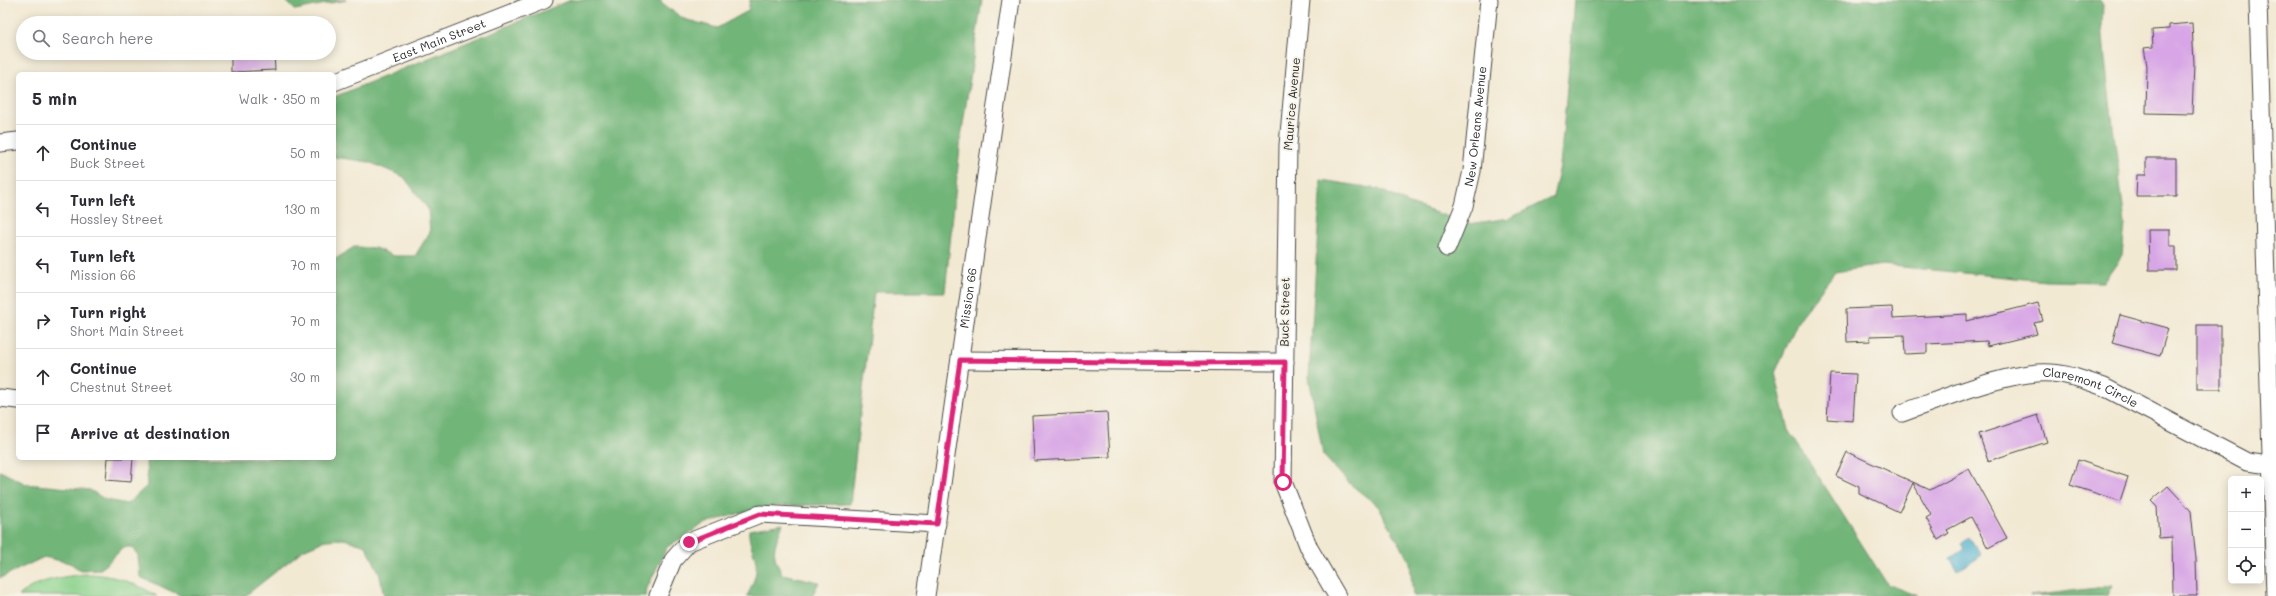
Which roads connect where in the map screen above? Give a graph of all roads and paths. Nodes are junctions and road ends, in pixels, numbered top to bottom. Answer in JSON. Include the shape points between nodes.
{"nodes":[{"id":1,"x":544,"y":0,"type":"edge"},
{"id":2,"x":1011,"y":0,"type":"edge"},
{"id":3,"x":1301,"y":0,"type":"edge"},
{"id":4,"x":1489,"y":0,"type":"edge"},
{"id":5,"x":2258,"y":0,"type":"edge"},
{"id":6,"x":336,"y":81,"type":"edge"},
{"id":7,"x":16,"y":141,"type":"edge"},
{"id":8,"x":0,"y":143,"type":"edge"},
{"id":9,"x":1286,"y":207,"type":"joint"},
{"id":10,"x":2271,"y":243,"type":"edge"},
{"id":11,"x":1447,"y":248,"type":"dead end"},
{"id":12,"x":960,"y":360,"type":"junction"},
{"id":13,"x":1285,"y":362,"type":"junction"},
{"id":14,"x":0,"y":398,"type":"edge"},
{"id":15,"x":16,"y":400,"type":"edge"},
{"id":16,"x":1902,"y":412,"type":"dead end"},
{"id":17,"x":2270,"y":465,"type":"junction"},
{"id":18,"x":937,"y":524,"type":"junction"},
{"id":19,"x":658,"y":596,"type":"edge"},
{"id":20,"x":926,"y":596,"type":"edge"},
{"id":21,"x":1337,"y":596,"type":"edge"},
{"id":22,"x":2275,"y":596,"type":"edge"}],
"edges":[{"from":1,"to":6,"type":"street","name":"East Main Street"},
{"from":2,"to":12,"type":"street","name":"Mission 66"},
{"from":3,"to":9,"type":"street","name":"Maurice Avenue","via":[[1288,145]]},
{"from":4,"to":11,"type":"street","name":"New Orleans Avenue","via":[[1472,171],[1464,206]]},
{"from":5,"to":10,"type":"street"},
{"from":7,"to":8,"type":"street"},
{"from":9,"to":13,"type":"street","name":"Buck Street"},
{"from":10,"to":17,"type":"street"},
{"from":12,"to":13,"type":"street"},
{"from":12,"to":18,"type":"street","name":"Mission 66"},
{"from":13,"to":21,"type":"street","name":"Buck Street","via":[[1283,482],[1308,548]]},
{"from":14,"to":15,"type":"street"},
{"from":16,"to":17,"type":"street","name":"Claremont Circle","via":[[2004,379],[2031,373],[2052,373],[2079,378],[2104,388],[2247,462]]},
{"from":17,"to":22,"type":"street"},
{"from":18,"to":19,"type":"street","via":[[760,514],[689,542],[672,560]]},
{"from":18,"to":20,"type":"street","name":"Mission 66"}]}
